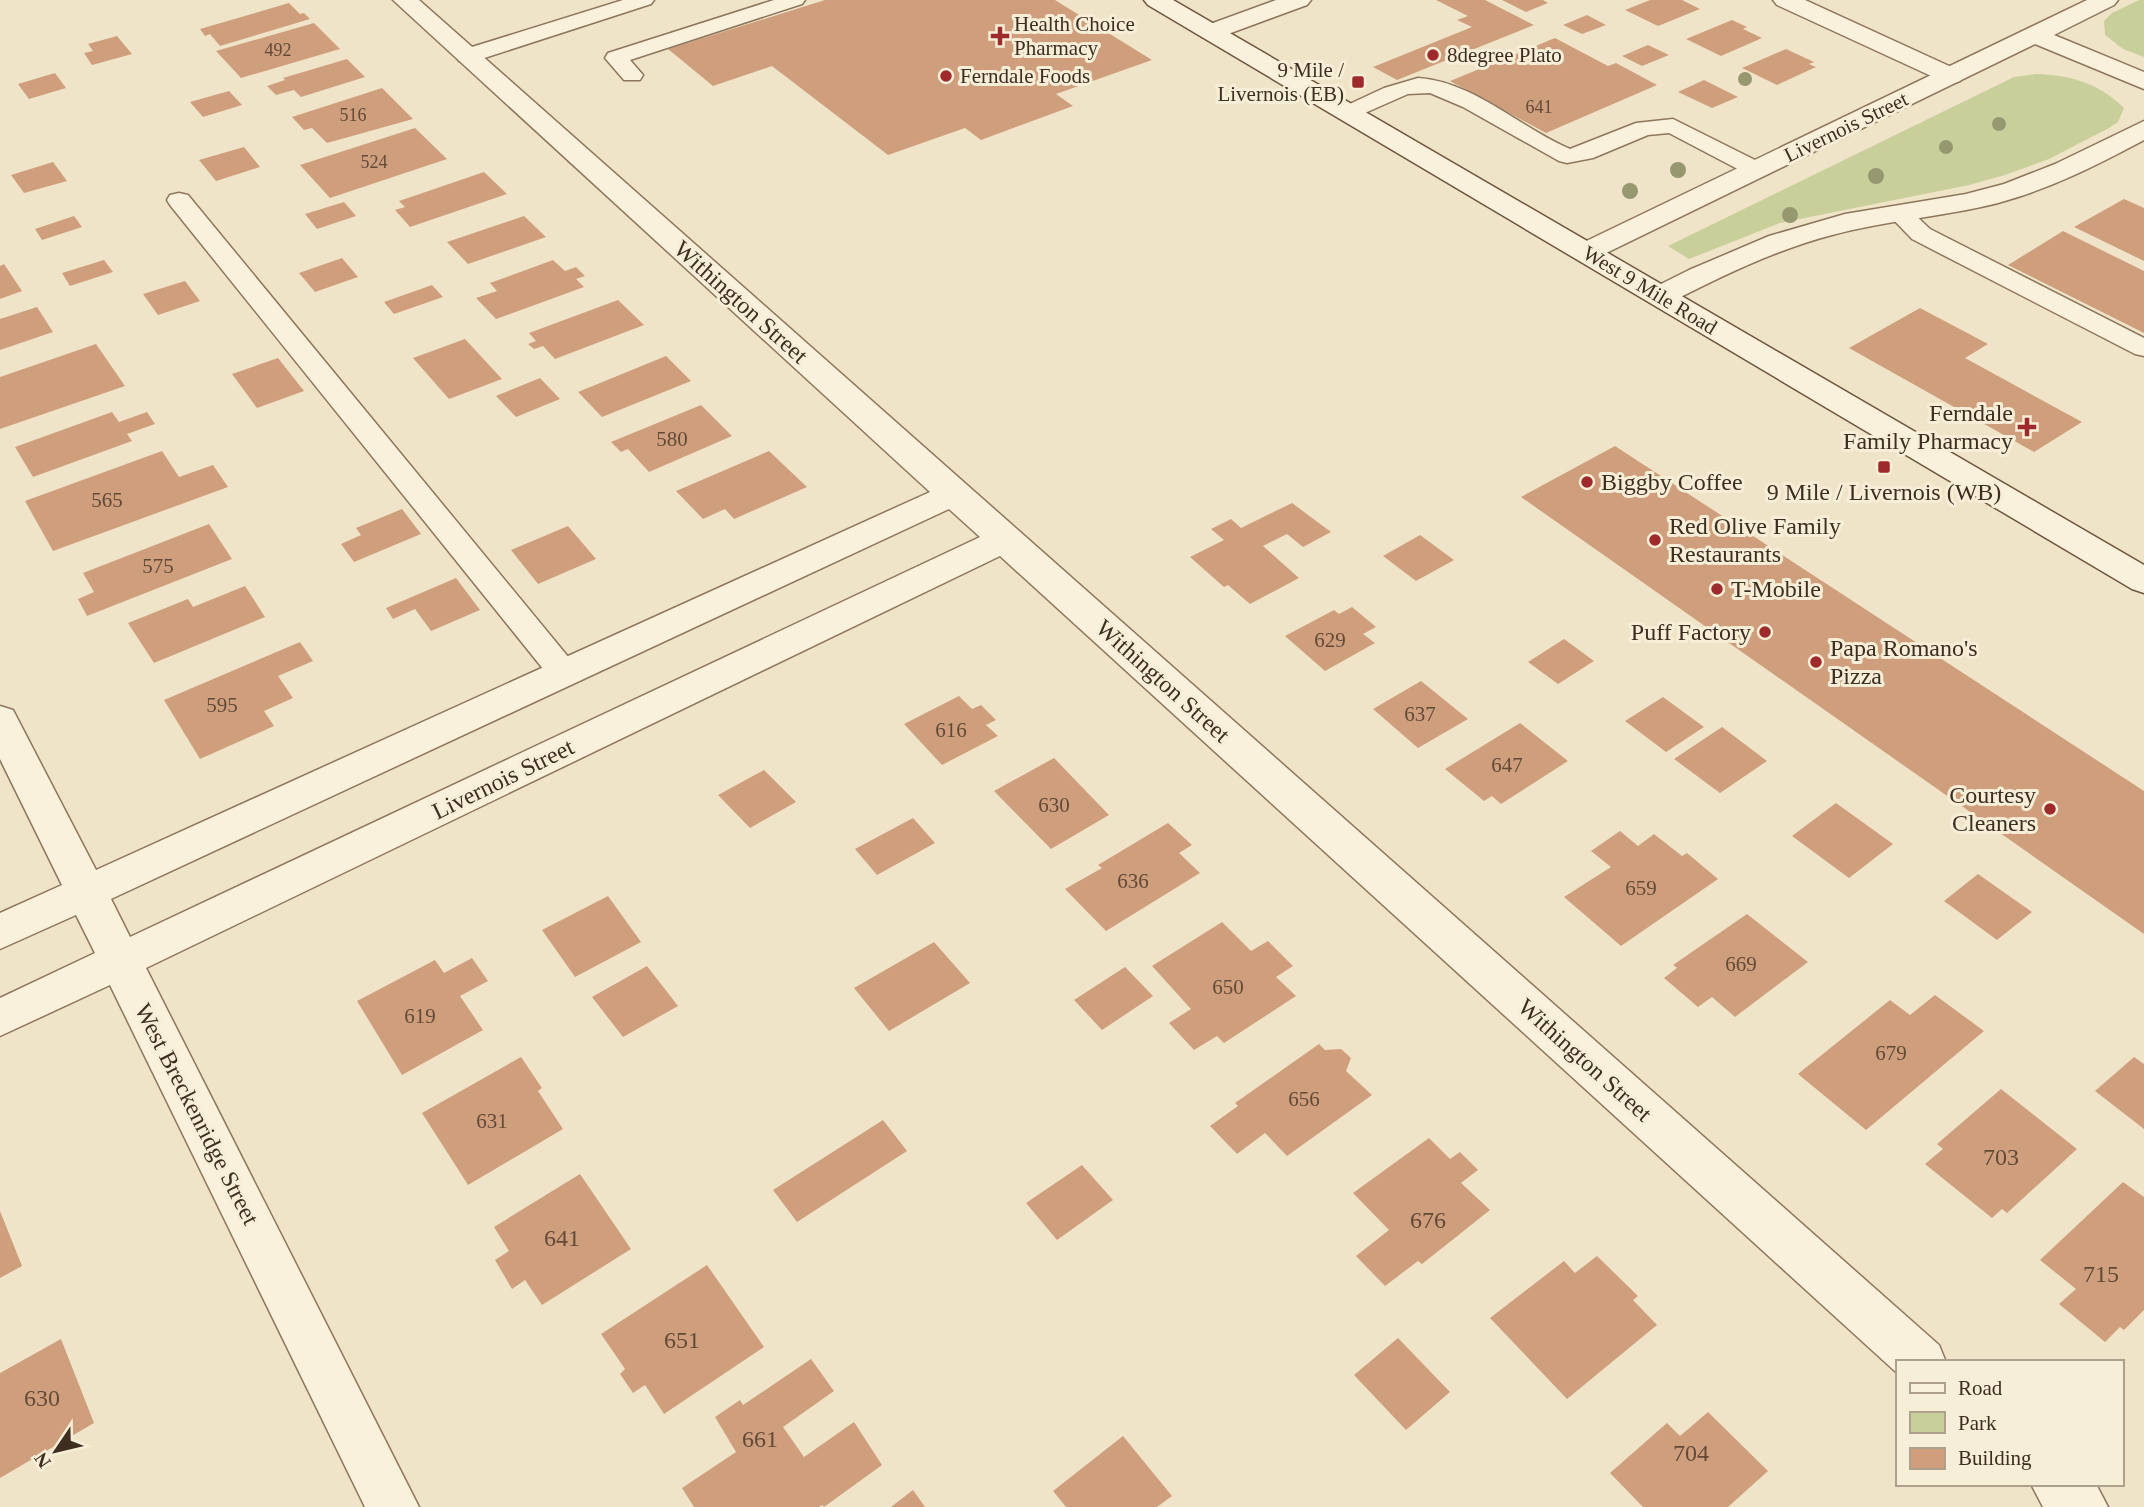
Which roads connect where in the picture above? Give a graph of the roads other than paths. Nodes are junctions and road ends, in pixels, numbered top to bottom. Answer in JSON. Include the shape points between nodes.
{"nodes":[{"id":1,"x":405,"y":0,"type":"edge"},
{"id":2,"x":645,"y":0,"type":"edge"},
{"id":3,"x":794,"y":0,"type":"edge"},
{"id":4,"x":1156,"y":0,"type":"edge"},
{"id":5,"x":1299,"y":0,"type":"edge"},
{"id":6,"x":1785,"y":0,"type":"edge"},
{"id":7,"x":2106,"y":0,"type":"edge"},
{"id":8,"x":1211,"y":32,"type":"junction"},
{"id":9,"x":2034,"y":35,"type":"junction"},
{"id":10,"x":467,"y":56,"type":"junction"},
{"id":11,"x":632,"y":75,"type":"dead end"},
{"id":12,"x":1951,"y":76,"type":"junction"},
{"id":13,"x":2144,"y":81,"type":"edge"},
{"id":14,"x":1349,"y":113,"type":"junction"},
{"id":15,"x":2144,"y":129,"type":"edge"},
{"id":16,"x":1757,"y":170,"type":"junction"},
{"id":17,"x":179,"y":200,"type":"dead end"},
{"id":18,"x":1900,"y":214,"type":"junction"},
{"id":19,"x":1586,"y":252,"type":"junction"},
{"id":20,"x":1660,"y":296,"type":"junction"},
{"id":21,"x":2144,"y":348,"type":"edge"},
{"id":22,"x":954,"y":494,"type":"junction"},
{"id":23,"x":1006,"y":540,"type":"junction"},
{"id":24,"x":2144,"y":581,"type":"edge"},
{"id":25,"x":563,"y":672,"type":"junction"},
{"id":26,"x":0,"y":720,"type":"edge"},
{"id":27,"x":85,"y":892,"type":"junction"},
{"id":28,"x":0,"y":932,"type":"edge"},
{"id":29,"x":121,"y":961,"type":"junction"},
{"id":30,"x":0,"y":1018,"type":"edge"},
{"id":31,"x":1919,"y":1360,"type":"edge"},
{"id":32,"x":2059,"y":1486,"type":"edge"},
{"id":33,"x":393,"y":1507,"type":"edge"},
{"id":34,"x":2082,"y":1507,"type":"edge"}],
"edges":[{"from":1,"to":10,"type":"street","name":"Withington Street"},
{"from":2,"to":10,"type":"lane"},
{"from":3,"to":11,"type":"lane","via":[[616,58]]},
{"from":4,"to":8,"type":"street","name":"West 9 Mile Road"},
{"from":5,"to":8,"type":"street"},
{"from":6,"to":12,"type":"street"},
{"from":7,"to":9,"type":"street","name":"Livernois Street"},
{"from":8,"to":14,"type":"street","name":"West 9 Mile Road"},
{"from":9,"to":12,"type":"street","name":"Livernois Street"},
{"from":9,"to":13,"type":"street"},
{"from":10,"to":22,"type":"street","name":"Withington Street"},
{"from":12,"to":16,"type":"street","name":"Livernois Street"},
{"from":14,"to":16,"type":"lane","via":[[1428,84],[1567,156],[1644,128],[1673,126]]},
{"from":14,"to":19,"type":"street","name":"West 9 Mile Road"},
{"from":15,"to":18,"type":"street","via":[[2072,167],[2016,189]]},
{"from":16,"to":19,"type":"street","name":"Livernois Street"},
{"from":17,"to":25,"type":"lane"},
{"from":18,"to":20,"type":"street","via":[[1822,228],[1758,250]]},
{"from":18,"to":21,"type":"lane","via":[[1921,234]]},
{"from":19,"to":20,"type":"street","name":"West 9 Mile Road"},
{"from":20,"to":24,"type":"street","name":"West 9 Mile Road"},
{"from":22,"to":23,"type":"street","name":"Withington Street"},
{"from":22,"to":25,"type":"street"},
{"from":23,"to":29,"type":"street","name":"Livernois Street"},
{"from":23,"to":31,"type":"street","name":"Withington Street"},
{"from":25,"to":27,"type":"street"},
{"from":26,"to":27,"type":"street","name":"West Breckenridge Street"},
{"from":27,"to":28,"type":"street"},
{"from":27,"to":29,"type":"street","name":"West Breckenridge Street"},
{"from":29,"to":30,"type":"street","name":"Livernois Street"},
{"from":29,"to":33,"type":"street","name":"West Breckenridge Street"},
{"from":32,"to":34,"type":"street"}]}
